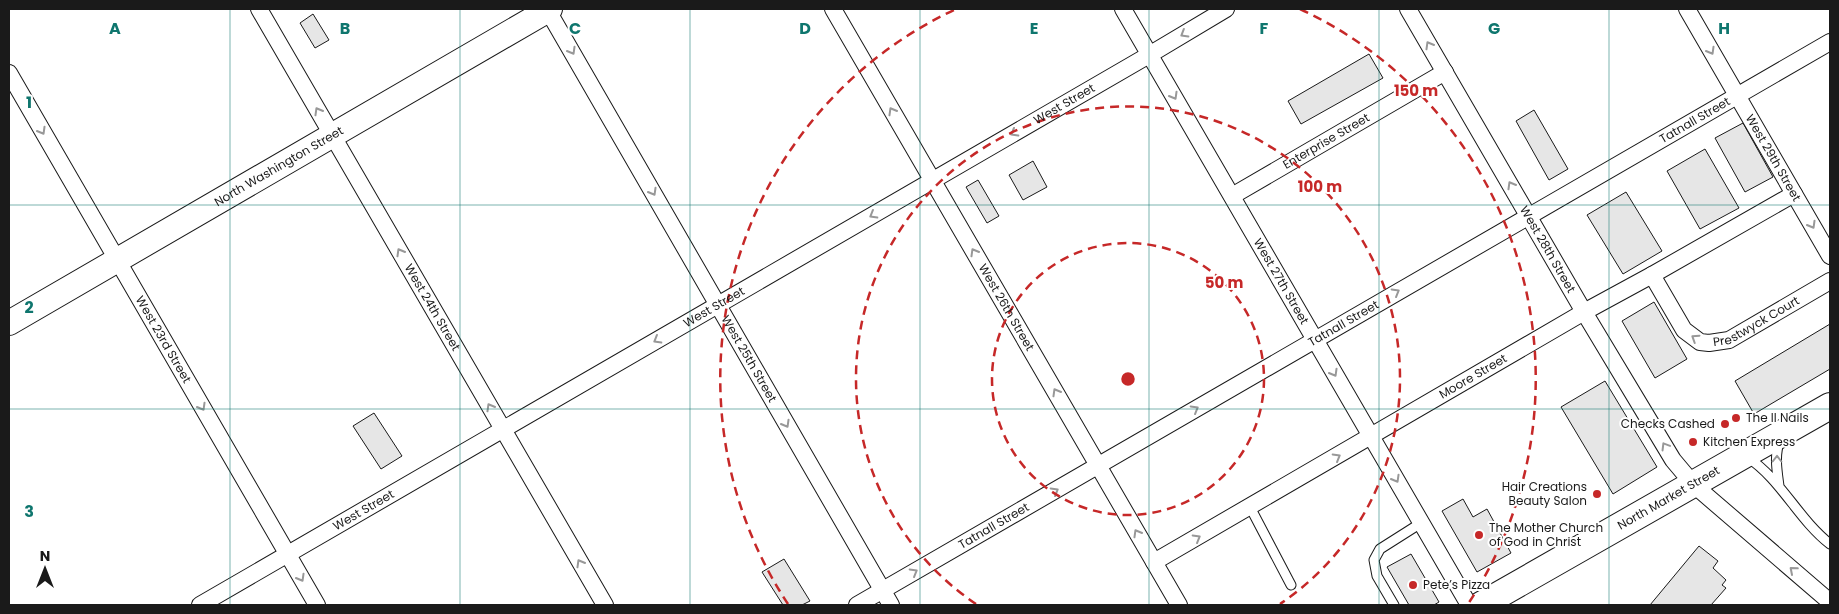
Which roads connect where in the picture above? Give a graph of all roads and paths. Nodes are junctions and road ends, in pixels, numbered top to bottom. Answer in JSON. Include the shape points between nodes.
{"nodes":[{"id":1,"x":259,"y":9,"type":"edge"},
{"id":2,"x":549,"y":9,"type":"edge"},
{"id":3,"x":833,"y":9,"type":"edge"},
{"id":4,"x":1123,"y":9,"type":"edge"},
{"id":5,"x":1226,"y":9,"type":"edge"},
{"id":6,"x":1408,"y":9,"type":"edge"},
{"id":7,"x":1687,"y":9,"type":"edge"},
{"id":8,"x":1830,"y":42,"type":"edge"},
{"id":9,"x":1150,"y":55,"type":"junction"},
{"id":10,"x":1445,"y":72,"type":"junction"},
{"id":11,"x":9,"y":73,"type":"edge"},
{"id":12,"x":1737,"y":96,"type":"junction"},
{"id":13,"x":332,"y":135,"type":"junction"},
{"id":14,"x":932,"y":181,"type":"junction"},
{"id":15,"x":1794,"y":194,"type":"junction"},
{"id":16,"x":1232,"y":196,"type":"junction"},
{"id":17,"x":1528,"y":215,"type":"junction"},
{"id":18,"x":1830,"y":256,"type":"edge"},
{"id":19,"x":117,"y":260,"type":"junction"},
{"id":20,"x":1652,"y":275,"type":"junction"},
{"id":21,"x":1830,"y":281,"type":"edge"},
{"id":22,"x":718,"y":305,"type":"junction"},
{"id":23,"x":1584,"y":312,"type":"junction"},
{"id":24,"x":9,"y":324,"type":"edge"},
{"id":25,"x":1315,"y":340,"type":"junction"},
{"id":26,"x":1830,"y":406,"type":"edge"},
{"id":27,"x":503,"y":430,"type":"junction"},
{"id":28,"x":1783,"y":433,"type":"junction"},
{"id":29,"x":1371,"y":437,"type":"junction"},
{"id":30,"x":1745,"y":455,"type":"junction"},
{"id":31,"x":1098,"y":466,"type":"junction"},
{"id":32,"x":1694,"y":485,"type":"junction"},
{"id":33,"x":1779,"y":486,"type":"junction"},
{"id":34,"x":1250,"y":507,"type":"junction"},
{"id":35,"x":1421,"y":523,"type":"junction"},
{"id":36,"x":1830,"y":544,"type":"edge"},
{"id":37,"x":287,"y":554,"type":"junction"},
{"id":38,"x":1154,"y":562,"type":"junction"},
{"id":39,"x":1291,"y":585,"type":"dead end"},
{"id":40,"x":882,"y":590,"type":"junction"},
{"id":41,"x":1830,"y":602,"type":"edge"},
{"id":42,"x":200,"y":605,"type":"edge"},
{"id":43,"x":317,"y":605,"type":"edge"},
{"id":44,"x":604,"y":605,"type":"edge"},
{"id":45,"x":857,"y":605,"type":"edge"},
{"id":46,"x":891,"y":605,"type":"edge"},
{"id":47,"x":1179,"y":605,"type":"edge"},
{"id":48,"x":1394,"y":605,"type":"edge"},
{"id":49,"x":1469,"y":605,"type":"edge"},
{"id":50,"x":1481,"y":605,"type":"edge"}],
"edges":[{"from":13,"to":1,"type":"street","name":"West 24th Street","one_way":true},
{"from":2,"to":13,"type":"main road","name":"North Washington Street"},
{"from":2,"to":22,"type":"street","name":"West 25th Street","one_way":true},
{"from":14,"to":3,"type":"street","name":"West 26th Street","one_way":true},
{"from":4,"to":9,"type":"street","name":"West 27th Street"},
{"from":5,"to":9,"type":"street","name":"West Street","one_way":true},
{"from":10,"to":6,"type":"street","name":"West 28th Street","one_way":true},
{"from":7,"to":12,"type":"street","name":"West 29th Street","one_way":true},
{"from":8,"to":12,"type":"street","name":"Tatnall Street"},
{"from":9,"to":14,"type":"street","name":"West Street","one_way":true},
{"from":9,"to":16,"type":"street","name":"West 27th Street","one_way":true},
{"from":10,"to":16,"type":"street","name":"Enterprise Street"},
{"from":17,"to":10,"type":"street","name":"West 28th Street","one_way":true},
{"from":11,"to":19,"type":"street","name":"West 23rd Street","one_way":true},
{"from":12,"to":15,"type":"street","name":"West 29th Street"},
{"from":12,"to":17,"type":"street","name":"Tatnall Street"},
{"from":13,"to":19,"type":"main road","name":"North Washington Street"},
{"from":27,"to":13,"type":"street","name":"West 24th Street","one_way":true},
{"from":14,"to":22,"type":"street","name":"West Street","one_way":true},
{"from":31,"to":14,"type":"street","name":"West 26th Street","one_way":true},
{"from":15,"to":18,"type":"street","name":"West 29th Street","one_way":true},
{"from":15,"to":20,"type":"street","name":"Moore Street"},
{"from":16,"to":25,"type":"street","name":"West 27th Street"},
{"from":17,"to":23,"type":"street","name":"West 28th Street"},
{"from":25,"to":17,"type":"street","name":"Tatnall Street","one_way":true},
{"from":19,"to":24,"type":"main road","name":"North Washington Street"},
{"from":19,"to":37,"type":"street","name":"West 23rd Street","one_way":true},
{"from":21,"to":20,"type":"street","name":"Prestwyck Court","one_way":true,"via":[[1729,340],[1709,344],[1700,342],[1684,330]]},
{"from":20,"to":23,"type":"street","name":"Moore Street"},
{"from":22,"to":27,"type":"street","name":"West Street","one_way":true},
{"from":22,"to":40,"type":"street","name":"West 25th Street","one_way":true},
{"from":23,"to":29,"type":"street","name":"Moore Street"},
{"from":32,"to":23,"type":"street","name":"West 28th Street","one_way":true,"via":[[1673,460]]},
{"from":25,"to":29,"type":"street","name":"West 27th Street","one_way":true},
{"from":31,"to":25,"type":"street","name":"Tatnall Street","one_way":true},
{"from":26,"to":28,"type":"main road","name":"North Market Street"},
{"from":27,"to":37,"type":"street","name":"West Street"},
{"from":44,"to":27,"type":"street","name":"West 24th Street","one_way":true},
{"from":28,"to":30,"type":"main road","name":"North Market Street"},
{"from":33,"to":28,"type":"lane","one_way":true,"via":[[1777,446]]},
{"from":34,"to":29,"type":"street","name":"Moore Street","one_way":true},
{"from":29,"to":35,"type":"street","name":"West 27th Street","one_way":true},
{"from":30,"to":32,"type":"main road","name":"North Market Street"},
{"from":30,"to":33,"type":"lane"},
{"from":38,"to":31,"type":"street","name":"West 26th Street","one_way":true},
{"from":40,"to":31,"type":"street","name":"Tatnall Street","one_way":true},
{"from":41,"to":32,"type":"street","name":"West 28th Street","one_way":true},
{"from":32,"to":50,"type":"main road","name":"North Market Street"},
{"from":33,"to":36,"type":"lane","via":[[1809,525]]},
{"from":38,"to":34,"type":"street","name":"Moore Street","one_way":true},
{"from":34,"to":39,"type":"lane"},
{"from":35,"to":48,"type":"lane","via":[[1380,549],[1374,560],[1377,576]]},
{"from":35,"to":49,"type":"street","name":"West 27th Street"},
{"from":37,"to":42,"type":"street","name":"West Street"},
{"from":37,"to":43,"type":"street","name":"West 23rd Street","one_way":true},
{"from":38,"to":47,"type":"street","name":"West 26th Street"},
{"from":40,"to":45,"type":"street","name":"Tatnall Street"},
{"from":40,"to":46,"type":"street","name":"West 25th Street"}]}
